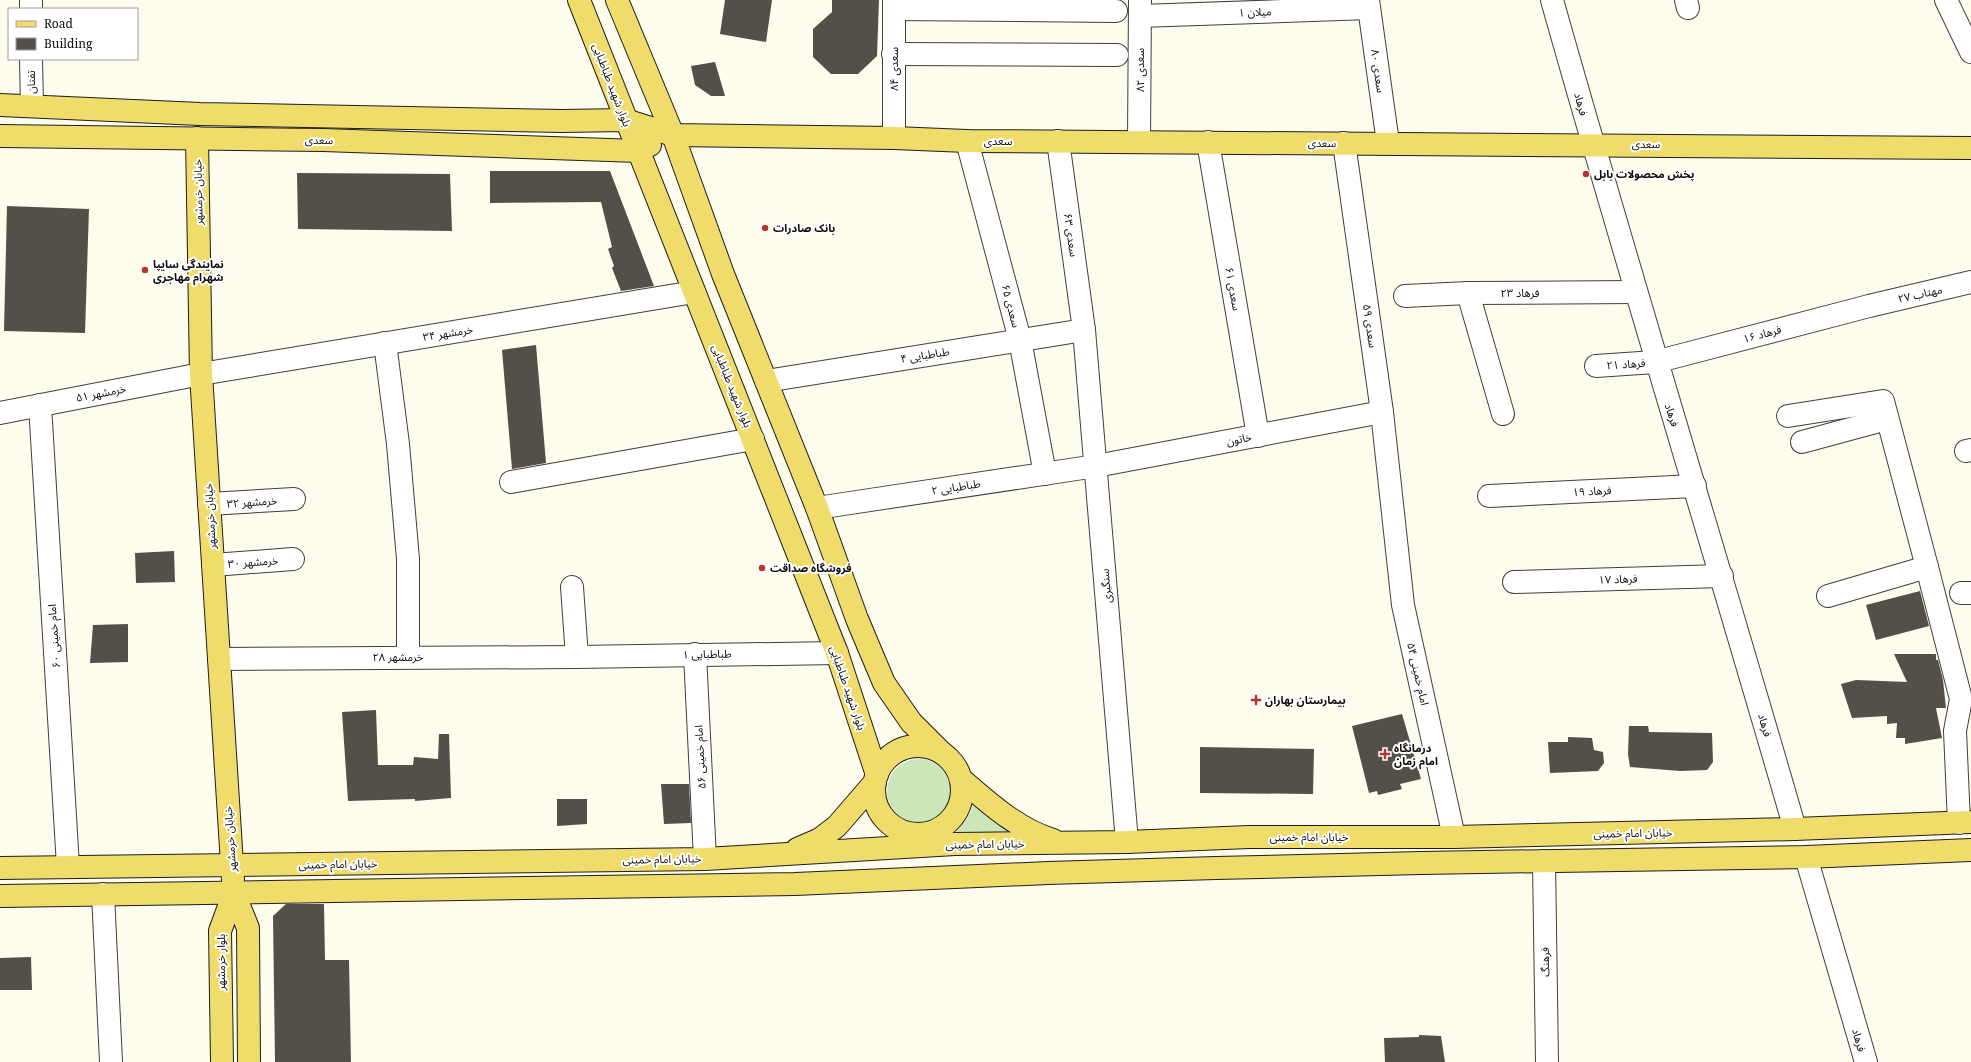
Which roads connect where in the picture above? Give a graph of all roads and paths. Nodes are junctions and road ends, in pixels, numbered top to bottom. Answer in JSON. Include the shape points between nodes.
{"nodes":[{"id":1,"x":579,"y":0,"type":"edge"},
{"id":2,"x":618,"y":0,"type":"edge"},
{"id":3,"x":1552,"y":0,"type":"edge"},
{"id":4,"x":1946,"y":0,"type":"edge"},
{"id":5,"x":894,"y":4,"type":"edge"},
{"id":6,"x":1368,"y":4,"type":"edge"},
{"id":7,"x":1140,"y":8,"type":"edge"},
{"id":8,"x":1116,"y":11,"type":"dead end"},
{"id":9,"x":1971,"y":52,"type":"edge"},
{"id":10,"x":893,"y":54,"type":"junction"},
{"id":11,"x":1117,"y":55,"type":"dead end"},
{"id":12,"x":31,"y":60,"type":"edge"},
{"id":13,"x":0,"y":105,"type":"edge"},
{"id":14,"x":32,"y":106,"type":"junction"},
{"id":15,"x":625,"y":120,"type":"junction"},
{"id":16,"x":673,"y":135,"type":"junction"},
{"id":17,"x":0,"y":136,"type":"edge"},
{"id":18,"x":198,"y":138,"type":"junction"},
{"id":19,"x":894,"y":138,"type":"junction"},
{"id":20,"x":967,"y":141,"type":"junction"},
{"id":21,"x":1058,"y":141,"type":"junction"},
{"id":22,"x":1139,"y":141,"type":"junction"},
{"id":23,"x":1208,"y":142,"type":"junction"},
{"id":24,"x":1344,"y":143,"type":"junction"},
{"id":25,"x":1388,"y":143,"type":"junction"},
{"id":26,"x":1592,"y":144,"type":"junction"},
{"id":27,"x":1971,"y":148,"type":"edge"},
{"id":28,"x":638,"y":150,"type":"junction"},
{"id":29,"x":1971,"y":282,"type":"edge"},
{"id":30,"x":694,"y":292,"type":"junction"},
{"id":31,"x":1636,"y":292,"type":"junction"},
{"id":32,"x":1468,"y":293,"type":"junction"},
{"id":33,"x":1405,"y":296,"type":"dead end"},
{"id":34,"x":1869,"y":306,"type":"joint"},
{"id":35,"x":1084,"y":330,"type":"junction"},
{"id":36,"x":1020,"y":340,"type":"junction"},
{"id":37,"x":385,"y":343,"type":"junction"},
{"id":38,"x":1656,"y":362,"type":"junction"},
{"id":39,"x":1596,"y":366,"type":"dead end"},
{"id":40,"x":201,"y":374,"type":"junction"},
{"id":41,"x":766,"y":381,"type":"junction"},
{"id":42,"x":40,"y":405,"type":"junction"},
{"id":43,"x":0,"y":412,"type":"edge"},
{"id":44,"x":1382,"y":412,"type":"junction"},
{"id":45,"x":1503,"y":414,"type":"dead end"},
{"id":46,"x":1788,"y":416,"type":"dead end"},
{"id":47,"x":1887,"y":419,"type":"junction"},
{"id":48,"x":1258,"y":436,"type":"junction"},
{"id":49,"x":752,"y":439,"type":"junction"},
{"id":50,"x":1802,"y":442,"type":"dead end"},
{"id":51,"x":1096,"y":466,"type":"junction"},
{"id":52,"x":1045,"y":474,"type":"junction"},
{"id":53,"x":511,"y":482,"type":"dead end"},
{"id":54,"x":1695,"y":486,"type":"junction"},
{"id":55,"x":1489,"y":496,"type":"dead end"},
{"id":56,"x":294,"y":499,"type":"dead end"},
{"id":57,"x":209,"y":504,"type":"junction"},
{"id":58,"x":817,"y":508,"type":"junction"},
{"id":59,"x":1392,"y":509,"type":"joint"},
{"id":60,"x":293,"y":559,"type":"dead end"},
{"id":61,"x":213,"y":565,"type":"junction"},
{"id":62,"x":1928,"y":567,"type":"junction"},
{"id":63,"x":1722,"y":576,"type":"junction"},
{"id":64,"x":1514,"y":582,"type":"dead end"},
{"id":65,"x":572,"y":586,"type":"dead end"},
{"id":66,"x":1828,"y":596,"type":"dead end"},
{"id":67,"x":837,"y":653,"type":"junction"},
{"id":68,"x":696,"y":654,"type":"junction"},
{"id":69,"x":408,"y":657,"type":"junction"},
{"id":70,"x":577,"y":657,"type":"junction"},
{"id":71,"x":219,"y":659,"type":"junction"},
{"id":72,"x":942,"y":753,"type":"junction"},
{"id":73,"x":876,"y":779,"type":"junction"},
{"id":74,"x":961,"y":779,"type":"junction"},
{"id":75,"x":1965,"y":822,"type":"edge"},
{"id":76,"x":1795,"y":829,"type":"junction"},
{"id":77,"x":1454,"y":837,"type":"junction"},
{"id":78,"x":915,"y":838,"type":"junction"},
{"id":79,"x":1127,"y":842,"type":"junction"},
{"id":80,"x":1064,"y":843,"type":"junction"},
{"id":81,"x":955,"y":844,"type":"junction"},
{"id":82,"x":1971,"y":850,"type":"edge"},
{"id":83,"x":787,"y":853,"type":"junction"},
{"id":84,"x":1806,"y":857,"type":"junction"},
{"id":85,"x":705,"y":859,"type":"junction"},
{"id":86,"x":1544,"y":861,"type":"junction"},
{"id":87,"x":231,"y":865,"type":"junction"},
{"id":88,"x":68,"y":866,"type":"junction"},
{"id":89,"x":0,"y":868,"type":"edge"},
{"id":90,"x":1048,"y":873,"type":"junction"},
{"id":91,"x":872,"y":880,"type":"junction"},
{"id":92,"x":234,"y":893,"type":"junction"},
{"id":93,"x":103,"y":894,"type":"junction"},
{"id":94,"x":0,"y":896,"type":"edge"},
{"id":95,"x":111,"y":1062,"type":"edge"},
{"id":96,"x":222,"y":1062,"type":"edge"},
{"id":97,"x":249,"y":1062,"type":"edge"},
{"id":98,"x":1547,"y":1062,"type":"edge"},
{"id":99,"x":1866,"y":1062,"type":"edge"}],
"edges":[{"from":1,"to":15,"type":"main road","name":"بلوار شهید طباطبایی"},
{"from":2,"to":16,"type":"main road"},
{"from":3,"to":26,"type":"street","name":"فرهاد"},
{"from":4,"to":9,"type":"street"},
{"from":5,"to":8,"type":"street"},
{"from":5,"to":10,"type":"street","name":"سعدی ۸۴"},
{"from":6,"to":7,"type":"street","name":"میلان ۱"},
{"from":6,"to":25,"type":"street","name":"سعدی ۸۰"},
{"from":7,"to":22,"type":"street","name":"سعدی ۸۲"},
{"from":10,"to":11,"type":"street"},
{"from":10,"to":19,"type":"street","name":"سعدی ۸۴"},
{"from":12,"to":14,"type":"street","name":"تفتان"},
{"from":13,"to":14,"type":"main road"},
{"from":14,"to":15,"type":"main road","via":[[200,114],[592,122]]},
{"from":15,"to":16,"type":"main road"},
{"from":15,"to":28,"type":"main road","name":"بلوار شهید طباطبایی"},
{"from":16,"to":19,"type":"main road","name":"سعدی"},
{"from":16,"to":28,"type":"main road"},
{"from":16,"to":41,"type":"main road","via":[[723,274]]},
{"from":17,"to":18,"type":"main road","name":"سعدی"},
{"from":18,"to":28,"type":"main road","name":"سعدی"},
{"from":18,"to":40,"type":"main road","name":"خیابان خرمشهر"},
{"from":19,"to":20,"type":"main road","name":"سعدی"},
{"from":20,"to":21,"type":"main road","name":"سعدی"},
{"from":20,"to":36,"type":"street","name":"سعدی ۶۵"},
{"from":21,"to":22,"type":"main road","name":"سعدی"},
{"from":21,"to":35,"type":"street","name":"سعدی ۶۳"},
{"from":22,"to":23,"type":"main road","name":"سعدی"},
{"from":23,"to":24,"type":"main road","name":"سعدی"},
{"from":23,"to":48,"type":"street","name":"سعدی ۶۱"},
{"from":24,"to":25,"type":"main road","name":"سعدی"},
{"from":24,"to":44,"type":"street","name":"سعدی ۵۹"},
{"from":25,"to":26,"type":"main road","name":"سعدی"},
{"from":26,"to":27,"type":"main road","name":"سعدی"},
{"from":26,"to":31,"type":"street","name":"فرهاد"},
{"from":28,"to":30,"type":"main road","name":"بلوار شهید طباطبایی"},
{"from":29,"to":34,"type":"street","name":"مهتاب ۲۷"},
{"from":30,"to":37,"type":"street","name":"خرمشهر ۳۴"},
{"from":30,"to":49,"type":"main road","name":"بلوار شهید طباطبایی"},
{"from":31,"to":32,"type":"street","name":"فرهاد ۲۳"},
{"from":31,"to":38,"type":"street","name":"فرهاد"},
{"from":32,"to":33,"type":"street","name":"فرهاد ۲۳"},
{"from":32,"to":45,"type":"street"},
{"from":34,"to":38,"type":"street","name":"فرهاد ۱۶"},
{"from":35,"to":36,"type":"street","name":"طباطبایی ۴"},
{"from":35,"to":51,"type":"street","name":"سنگبری"},
{"from":36,"to":41,"type":"street","name":"طباطبایی ۴"},
{"from":36,"to":52,"type":"street","name":"سعدی ۶۵"},
{"from":37,"to":40,"type":"street","name":"خرمشهر ۳۴"},
{"from":37,"to":69,"type":"street","via":[[398,444],[408,559]]},
{"from":38,"to":39,"type":"street","name":"فرهاد ۲۱"},
{"from":38,"to":54,"type":"street","name":"فرهاد"},
{"from":40,"to":42,"type":"street","name":"خرمشهر ۵۱"},
{"from":40,"to":57,"type":"main road","name":"خیابان خرمشهر"},
{"from":41,"to":58,"type":"main road"},
{"from":42,"to":43,"type":"street","name":"خرمشهر ۵۱"},
{"from":42,"to":88,"type":"street","name":"امام خمینی ۶۰"},
{"from":44,"to":48,"type":"street","name":"خاتون"},
{"from":44,"to":59,"type":"street","name":"سعدی ۵۹"},
{"from":46,"to":47,"type":"street","via":[[1883,401]]},
{"from":47,"to":50,"type":"street"},
{"from":47,"to":62,"type":"street"},
{"from":48,"to":51,"type":"street","name":"خاتون"},
{"from":49,"to":53,"type":"street"},
{"from":49,"to":67,"type":"main road","name":"بلوار شهید طباطبایی"},
{"from":51,"to":52,"type":"street","name":"طباطبایی ۲"},
{"from":51,"to":79,"type":"street","name":"سنگبری"},
{"from":52,"to":58,"type":"street","name":"طباطبایی ۲"},
{"from":54,"to":55,"type":"street","name":"فرهاد ۱۹"},
{"from":54,"to":63,"type":"street","name":"فرهاد"},
{"from":56,"to":57,"type":"street","name":"خرمشهر ۳۲"},
{"from":57,"to":61,"type":"main road","name":"خیابان خرمشهر"},
{"from":58,"to":72,"type":"main road","via":[[857,619],[884,683],[911,722]]},
{"from":59,"to":77,"type":"street","name":"امام خمینی ۵۴","via":[[1403,605]]},
{"from":60,"to":61,"type":"street","name":"خرمشهر ۳۰"},
{"from":61,"to":71,"type":"main road","name":"خیابان خرمشهر"},
{"from":62,"to":66,"type":"street"},
{"from":62,"to":75,"type":"street","via":[[1961,699],[1955,731]]},
{"from":63,"to":64,"type":"street","name":"فرهاد ۱۷"},
{"from":63,"to":76,"type":"street","name":"فرهاد"},
{"from":65,"to":70,"type":"street"},
{"from":67,"to":68,"type":"street","name":"طباطبایی ۱"},
{"from":67,"to":73,"type":"main road","name":"بلوار شهید طباطبایی"},
{"from":68,"to":70,"type":"street","name":"طباطبایی ۱"},
{"from":68,"to":85,"type":"street","name":"امام خمینی ۵۶"},
{"from":69,"to":70,"type":"street","name":"خرمشهر ۲۸"},
{"from":69,"to":71,"type":"street","name":"خرمشهر ۲۸"},
{"from":71,"to":87,"type":"main road","name":"خیابان خرمشهر"},
{"from":72,"to":73,"type":"main road","via":[[927,747],[904,749],[885,762]]},
{"from":72,"to":74,"type":"main road","via":[[950,760]]},
{"from":73,"to":78,"type":"main road","via":[[875,796],[879,810],[888,821]]},
{"from":73,"to":83,"type":"main road","via":[[837,826],[820,839]]},
{"from":74,"to":78,"type":"main road","via":[[962,793],[959,806],[947,822]]},
{"from":74,"to":80,"type":"main road","via":[[997,810],[1036,835]]},
{"from":75,"to":76,"type":"main road","name":"خیابان امام خمینی"},
{"from":76,"to":77,"type":"main road","name":"خیابان امام خمینی"},
{"from":77,"to":79,"type":"main road","name":"خیابان امام خمینی","via":[[1249,837]]},
{"from":78,"to":81,"type":"main road"},
{"from":78,"to":81,"type":"main road","name":"خیابان امام خمینی"},
{"from":78,"to":83,"type":"main road","name":"خیابان امام خمینی"},
{"from":78,"to":91,"type":"main road"},
{"from":79,"to":80,"type":"main road","name":"خیابان امام خمینی"},
{"from":80,"to":81,"type":"main road","name":"خیابان امام خمینی"},
{"from":81,"to":90,"type":"main road","via":[[994,861]]},
{"from":82,"to":84,"type":"main road"},
{"from":83,"to":85,"type":"main road","name":"خیابان امام خمینی"},
{"from":84,"to":86,"type":"main road"},
{"from":84,"to":99,"type":"street","name":"فرهاد"},
{"from":85,"to":87,"type":"main road","name":"خیابان امام خمینی"},
{"from":86,"to":90,"type":"main road"},
{"from":86,"to":98,"type":"street","name":"فرهنگ"},
{"from":87,"to":88,"type":"main road","name":"خیابان امام خمینی"},
{"from":87,"to":92,"type":"main road","name":"خیابان خرمشهر"},
{"from":88,"to":89,"type":"main road","name":"خیابان امام خمینی"},
{"from":90,"to":91,"type":"main road"},
{"from":91,"to":92,"type":"main road","via":[[787,884]]},
{"from":92,"to":93,"type":"main road"},
{"from":92,"to":96,"type":"main road","name":"بلوار خرمشهر","via":[[220,931]]},
{"from":92,"to":97,"type":"main road","via":[[248,928]]},
{"from":93,"to":94,"type":"main road"},
{"from":93,"to":95,"type":"street"}]}
